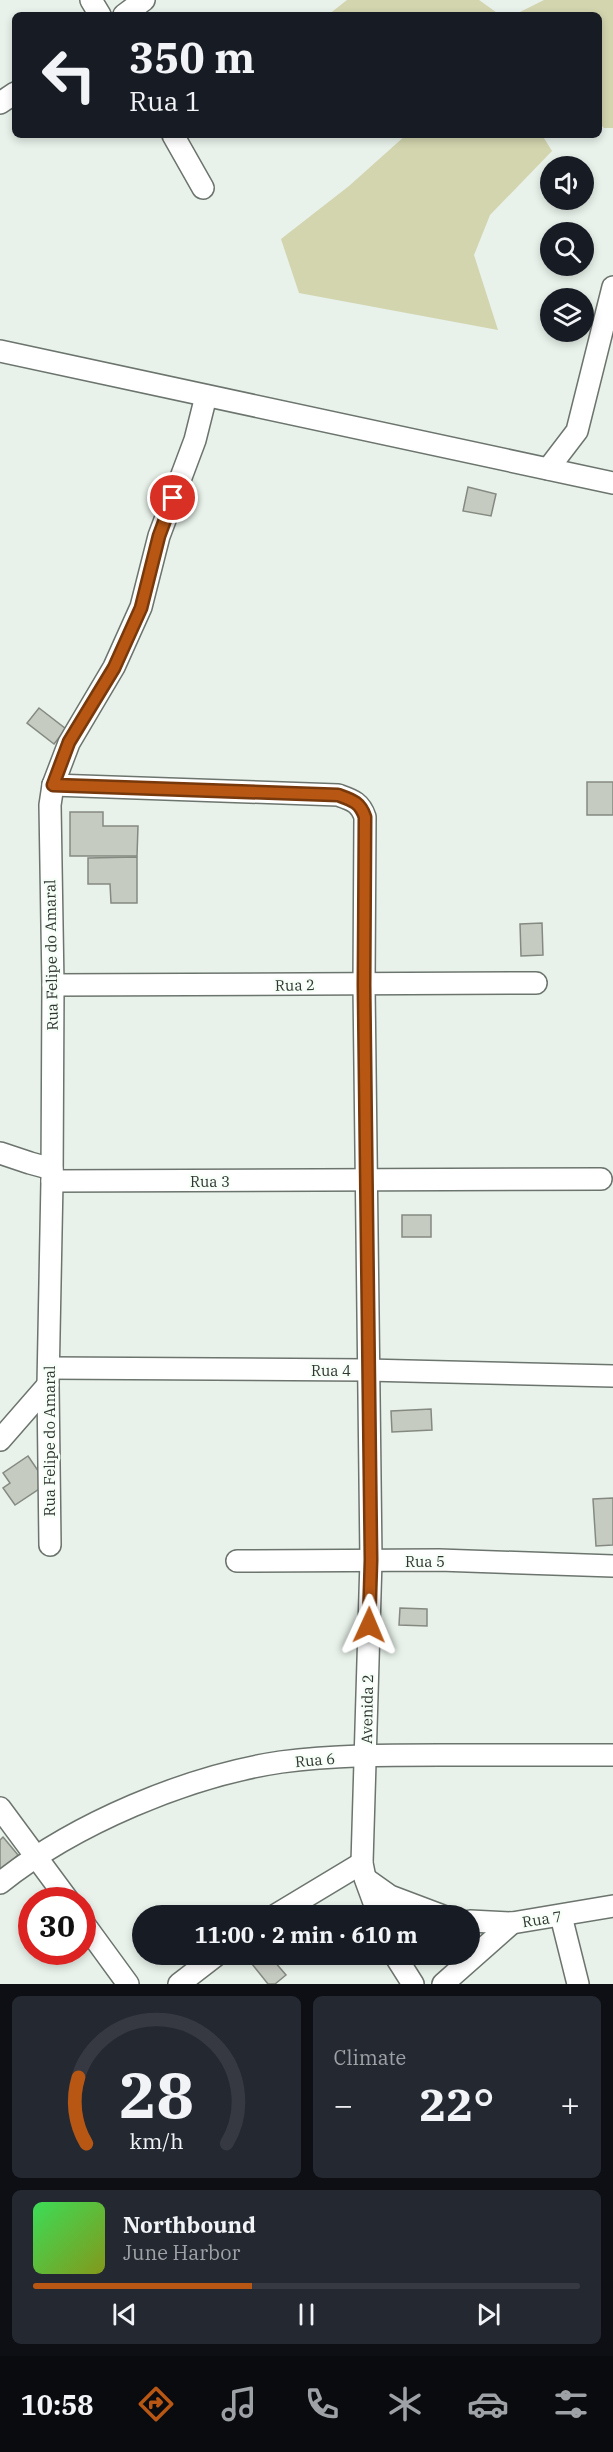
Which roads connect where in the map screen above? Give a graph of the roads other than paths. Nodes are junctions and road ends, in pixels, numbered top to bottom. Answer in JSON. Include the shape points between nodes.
{"nodes":[{"id":1,"x":144,"y":0,"type":"edge"},
{"id":2,"x":128,"y":12,"type":"edge"},
{"id":3,"x":174,"y":138,"type":"edge"},
{"id":4,"x":203,"y":188,"type":"dead end"},
{"id":5,"x":613,"y":287,"type":"edge"},
{"id":6,"x":0,"y":351,"type":"edge"},
{"id":7,"x":206,"y":396,"type":"junction"},
{"id":8,"x":548,"y":469,"type":"junction"},
{"id":9,"x":613,"y":483,"type":"edge"},
{"id":10,"x":53,"y":785,"type":"junction"},
{"id":11,"x":536,"y":983,"type":"dead end"},
{"id":12,"x":53,"y":985,"type":"junction"},
{"id":13,"x":364,"y":985,"type":"junction"},
{"id":14,"x":0,"y":1153,"type":"edge"},
{"id":15,"x":52,"y":1175,"type":"junction"},
{"id":16,"x":601,"y":1179,"type":"dead end"},
{"id":17,"x":367,"y":1181,"type":"junction"},
{"id":18,"x":367,"y":1370,"type":"junction"},
{"id":19,"x":48,"y":1376,"type":"junction"},
{"id":20,"x":613,"y":1376,"type":"edge"},
{"id":21,"x":0,"y":1440,"type":"edge"},
{"id":22,"x":50,"y":1545,"type":"dead end"},
{"id":23,"x":371,"y":1560,"type":"junction"},
{"id":24,"x":237,"y":1561,"type":"dead end"},
{"id":25,"x":613,"y":1566,"type":"edge"},
{"id":26,"x":366,"y":1755,"type":"junction"},
{"id":27,"x":613,"y":1755,"type":"edge"},
{"id":28,"x":0,"y":1808,"type":"edge"},
{"id":29,"x":37,"y":1858,"type":"junction"},
{"id":30,"x":364,"y":1871,"type":"junction"},
{"id":31,"x":0,"y":1883,"type":"edge"},
{"id":32,"x":58,"y":1887,"type":"edge"},
{"id":33,"x":296,"y":1905,"type":"edge"},
{"id":34,"x":376,"y":1905,"type":"edge"},
{"id":35,"x":413,"y":1905,"type":"edge"},
{"id":36,"x":613,"y":1906,"type":"edge"},
{"id":37,"x":561,"y":1916,"type":"junction"},
{"id":38,"x":480,"y":1921,"type":"edge"},
{"id":39,"x":513,"y":1923,"type":"junction"},
{"id":40,"x":96,"y":1940,"type":"edge"},
{"id":41,"x":204,"y":1965,"type":"edge"},
{"id":42,"x":401,"y":1965,"type":"edge"},
{"id":43,"x":128,"y":1984,"type":"edge"},
{"id":44,"x":179,"y":1984,"type":"edge"},
{"id":45,"x":412,"y":1984,"type":"edge"},
{"id":46,"x":443,"y":1984,"type":"edge"},
{"id":47,"x":578,"y":1984,"type":"edge"}],
"edges":[{"from":1,"to":2,"type":"street"},
{"from":3,"to":4,"type":"street"},
{"from":5,"to":8,"type":"street","via":[[577,430]]},
{"from":6,"to":7,"type":"street"},
{"from":7,"to":8,"type":"street"},
{"from":7,"to":10,"type":"street","name":"Rua Felipe do Amaral","via":[[195,440],[159,536],[141,608],[114,668],[69,742]]},
{"from":8,"to":9,"type":"street"},
{"from":10,"to":12,"type":"street","name":"Rua Felipe do Amaral","via":[[49,825]]},
{"from":10,"to":13,"type":"street","name":"Avenida 2","via":[[338,795],[355,801],[365,817]]},
{"from":11,"to":13,"type":"street","name":"Rua 2"},
{"from":12,"to":13,"type":"street","name":"Rua 2"},
{"from":12,"to":15,"type":"street","name":"Rua Felipe do Amaral"},
{"from":13,"to":17,"type":"street","name":"Avenida 2"},
{"from":14,"to":15,"type":"street","name":"Rua 3"},
{"from":15,"to":17,"type":"street","name":"Rua 3"},
{"from":15,"to":19,"type":"street","name":"Rua Felipe do Amaral"},
{"from":16,"to":17,"type":"street","name":"Rua 3"},
{"from":17,"to":18,"type":"street","name":"Avenida 2"},
{"from":18,"to":19,"type":"street","name":"Rua 4"},
{"from":18,"to":20,"type":"street","name":"Rua 4"},
{"from":18,"to":23,"type":"street","name":"Avenida 2"},
{"from":19,"to":21,"type":"street"},
{"from":19,"to":22,"type":"street","name":"Rua Felipe do Amaral"},
{"from":23,"to":24,"type":"street","name":"Rua 5"},
{"from":23,"to":25,"type":"street","name":"Rua 5"},
{"from":23,"to":26,"type":"street","name":"Avenida 2"},
{"from":26,"to":27,"type":"street","name":"Rua 6"},
{"from":26,"to":29,"type":"street","name":"Rua 6","via":[[281,1762],[174,1790],[90,1826]]},
{"from":26,"to":30,"type":"street","name":"Avenida 2"},
{"from":28,"to":29,"type":"street"},
{"from":29,"to":31,"type":"street","name":"Rua 6"},
{"from":29,"to":32,"type":"street"},
{"from":30,"to":33,"type":"street"},
{"from":30,"to":34,"type":"street","name":"Avenida 2"},
{"from":30,"to":35,"type":"street","via":[[390,1896]]},
{"from":36,"to":37,"type":"street","name":"Rua 7"},
{"from":37,"to":39,"type":"street","name":"Rua 7"},
{"from":37,"to":47,"type":"street"},
{"from":38,"to":39,"type":"street","name":"Rua 7"},
{"from":39,"to":46,"type":"street"},
{"from":40,"to":43,"type":"street"},
{"from":41,"to":44,"type":"street"},
{"from":42,"to":45,"type":"street"}]}
